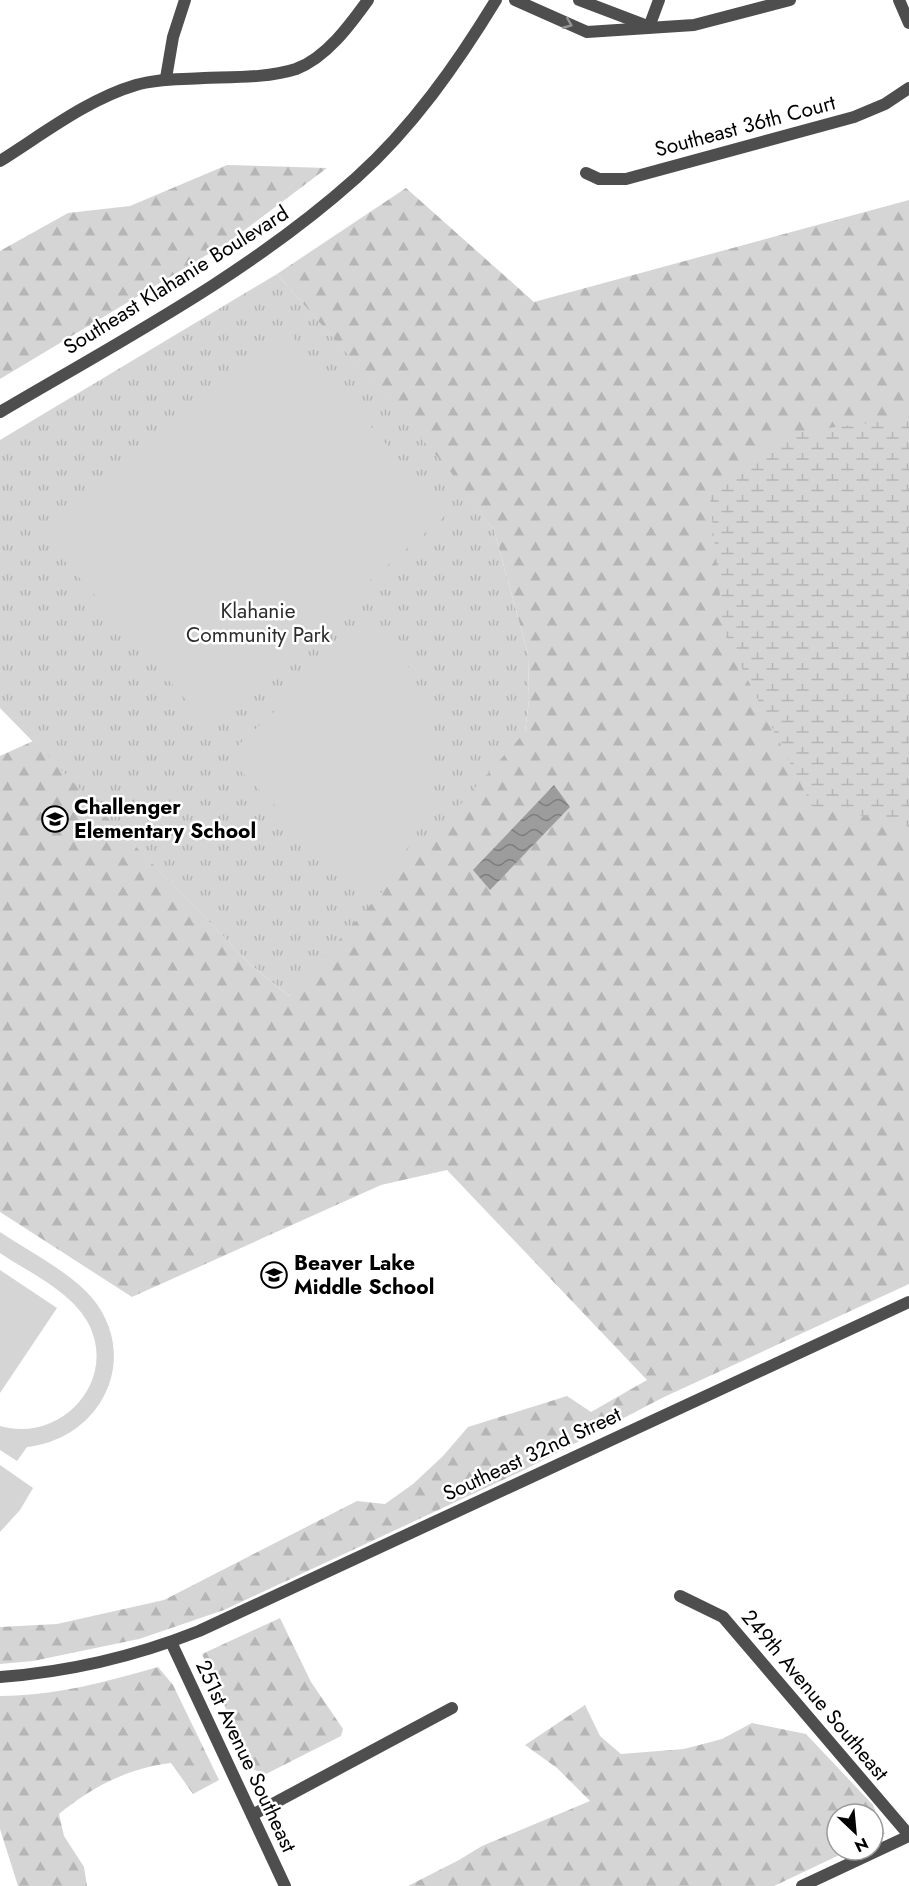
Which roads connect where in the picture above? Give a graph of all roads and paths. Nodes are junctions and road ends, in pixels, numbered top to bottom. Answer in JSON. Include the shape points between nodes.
{"nodes":[{"id":1,"x":185,"y":0,"type":"edge"},
{"id":2,"x":368,"y":0,"type":"edge"},
{"id":3,"x":496,"y":0,"type":"edge"},
{"id":4,"x":515,"y":0,"type":"edge"},
{"id":5,"x":579,"y":0,"type":"edge"},
{"id":6,"x":659,"y":0,"type":"edge"},
{"id":7,"x":790,"y":0,"type":"edge"},
{"id":8,"x":899,"y":0,"type":"edge"},
{"id":9,"x":909,"y":23,"type":"edge"},
{"id":10,"x":649,"y":27,"type":"junction"},
{"id":11,"x":166,"y":78,"type":"junction"},
{"id":12,"x":909,"y":88,"type":"edge"},
{"id":13,"x":0,"y":160,"type":"edge"},
{"id":14,"x":586,"y":173,"type":"dead end"},
{"id":15,"x":0,"y":412,"type":"edge"},
{"id":16,"x":909,"y":1302,"type":"edge"},
{"id":17,"x":680,"y":1596,"type":"dead end"},
{"id":18,"x":171,"y":1642,"type":"junction"},
{"id":19,"x":0,"y":1677,"type":"edge"},
{"id":20,"x":452,"y":1708,"type":"dead end"},
{"id":21,"x":252,"y":1815,"type":"junction"},
{"id":22,"x":909,"y":1835,"type":"edge"},
{"id":23,"x":285,"y":1886,"type":"edge"},
{"id":24,"x":802,"y":1886,"type":"edge"}],
"edges":[{"from":1,"to":11,"type":"street"},
{"from":2,"to":11,"type":"street","via":[[328,48],[298,68],[240,76]]},
{"from":3,"to":15,"type":"street","name":"Southeast Klahanie Boulevard","via":[[432,95],[400,134],[316,212],[235,271]]},
{"from":4,"to":10,"type":"street","one_way":true,"via":[[587,32]]},
{"from":5,"to":10,"type":"street"},
{"from":6,"to":10,"type":"street"},
{"from":7,"to":10,"type":"street","via":[[694,25]]},
{"from":8,"to":9,"type":"street"},
{"from":11,"to":13,"type":"street","via":[[120,91]]},
{"from":12,"to":14,"type":"street","name":"Southeast 36th Court","via":[[854,117],[626,179],[599,179]]},
{"from":16,"to":18,"type":"street","name":"Southeast 32nd Street"},
{"from":17,"to":22,"type":"street","name":"249th Avenue Southeast","via":[[723,1617]]},
{"from":18,"to":19,"type":"street","name":"Southeast 32nd Street","via":[[69,1668]]},
{"from":18,"to":21,"type":"street","name":"251st Avenue Southeast"},
{"from":20,"to":21,"type":"street"},
{"from":21,"to":23,"type":"street","name":"251st Avenue Southeast"},
{"from":22,"to":24,"type":"street"}]}
